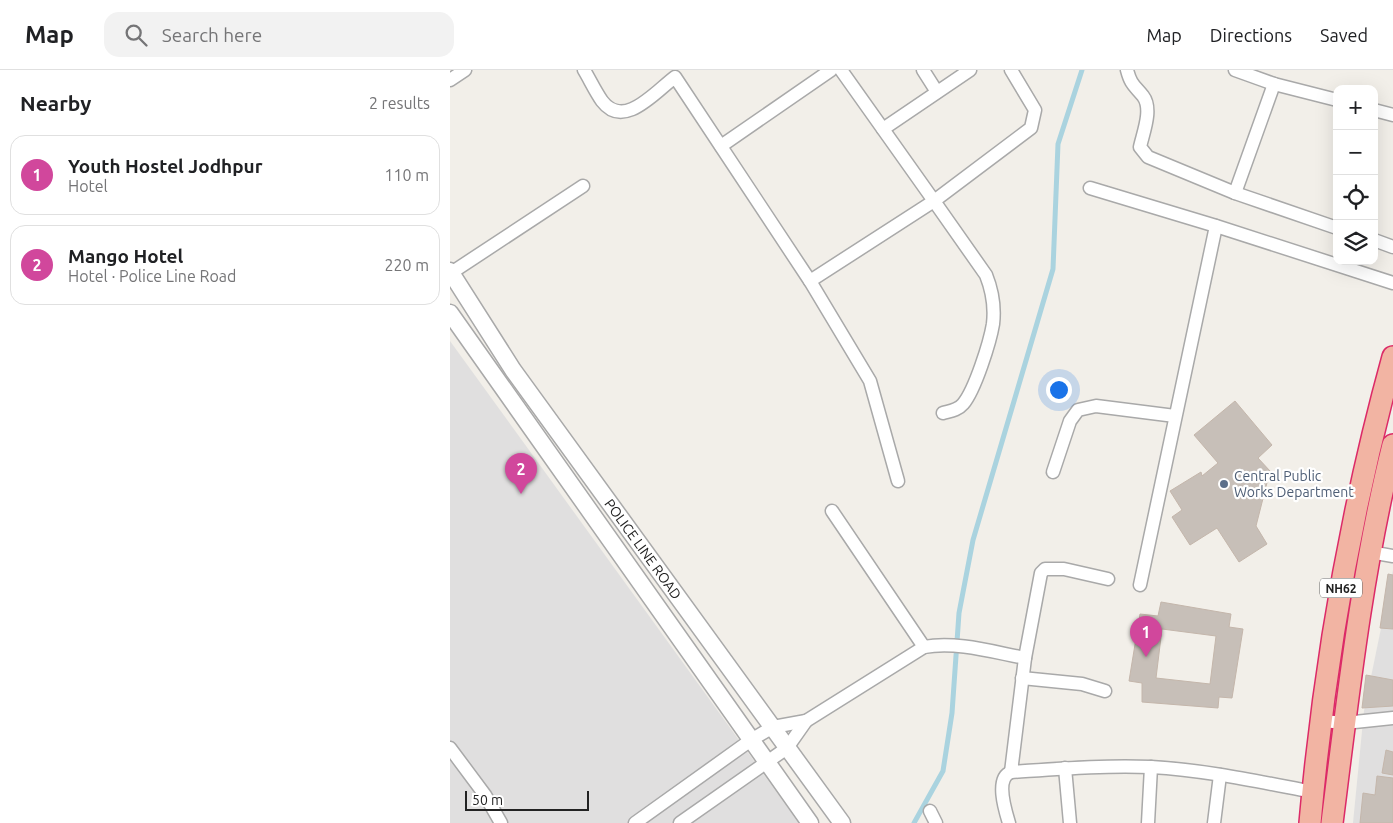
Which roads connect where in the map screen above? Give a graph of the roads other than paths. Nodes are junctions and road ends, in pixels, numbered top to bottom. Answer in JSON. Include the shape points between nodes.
{"nodes":[{"id":1,"x":465,"y":70,"type":"edge"},
{"id":2,"x":584,"y":70,"type":"edge"},
{"id":3,"x":831,"y":70,"type":"edge"},
{"id":4,"x":841,"y":70,"type":"edge"},
{"id":5,"x":923,"y":70,"type":"edge"},
{"id":6,"x":970,"y":70,"type":"edge"},
{"id":7,"x":1011,"y":70,"type":"edge"},
{"id":8,"x":1127,"y":70,"type":"edge"},
{"id":9,"x":1234,"y":70,"type":"edge"},
{"id":10,"x":680,"y":74,"type":"edge"},
{"id":11,"x":450,"y":80,"type":"edge"},
{"id":12,"x":1274,"y":84,"type":"junction"},
{"id":13,"x":937,"y":92,"type":"junction"},
{"id":14,"x":1333,"y":99,"type":"edge"},
{"id":15,"x":1378,"y":111,"type":"edge"},
{"id":16,"x":1393,"y":115,"type":"edge"},
{"id":17,"x":883,"y":129,"type":"junction"},
{"id":18,"x":721,"y":146,"type":"junction"},
{"id":19,"x":583,"y":186,"type":"dead end"},
{"id":20,"x":1090,"y":188,"type":"dead end"},
{"id":21,"x":1235,"y":193,"type":"junction"},
{"id":22,"x":934,"y":201,"type":"junction"},
{"id":23,"x":1216,"y":226,"type":"junction"},
{"id":24,"x":1333,"y":227,"type":"edge"},
{"id":25,"x":1378,"y":241,"type":"edge"},
{"id":26,"x":1393,"y":247,"type":"edge"},
{"id":27,"x":451,"y":272,"type":"edge"},
{"id":28,"x":810,"y":280,"type":"junction"},
{"id":29,"x":1393,"y":284,"type":"edge"},
{"id":30,"x":450,"y":313,"type":"edge"},
{"id":31,"x":1393,"y":357,"type":"edge"},
{"id":32,"x":943,"y":413,"type":"dead end"},
{"id":33,"x":1175,"y":416,"type":"junction"},
{"id":34,"x":1393,"y":447,"type":"edge"},
{"id":35,"x":1053,"y":472,"type":"dead end"},
{"id":36,"x":898,"y":480,"type":"dead end"},
{"id":37,"x":1386,"y":507,"type":"edge"},
{"id":38,"x":832,"y":511,"type":"dead end"},
{"id":39,"x":1370,"y":552,"type":"junction"},
{"id":40,"x":1393,"y":556,"type":"edge"},
{"id":41,"x":1108,"y":579,"type":"dead end"},
{"id":42,"x":1140,"y":585,"type":"dead end"},
{"id":43,"x":929,"y":646,"type":"junction"},
{"id":44,"x":1025,"y":658,"type":"junction"},
{"id":45,"x":1022,"y":678,"type":"junction"},
{"id":46,"x":1105,"y":691,"type":"dead end"},
{"id":47,"x":1393,"y":718,"type":"edge"},
{"id":48,"x":806,"y":721,"type":"junction"},
{"id":49,"x":1322,"y":721,"type":"junction"},
{"id":50,"x":1344,"y":723,"type":"junction"},
{"id":51,"x":773,"y":728,"type":"junction"},
{"id":52,"x":752,"y":740,"type":"junction"},
{"id":53,"x":450,"y":748,"type":"edge"},
{"id":54,"x":787,"y":748,"type":"junction"},
{"id":55,"x":767,"y":762,"type":"junction"},
{"id":56,"x":1152,"y":767,"type":"junction"},
{"id":57,"x":1065,"y":768,"type":"junction"},
{"id":58,"x":1011,"y":772,"type":"junction"},
{"id":59,"x":1220,"y":775,"type":"junction"},
{"id":60,"x":1313,"y":792,"type":"junction"},
{"id":61,"x":930,"y":811,"type":"dead end"},
{"id":62,"x":501,"y":823,"type":"edge"},
{"id":63,"x":635,"y":823,"type":"edge"},
{"id":64,"x":680,"y":823,"type":"edge"},
{"id":65,"x":810,"y":823,"type":"edge"},
{"id":66,"x":842,"y":823,"type":"edge"},
{"id":67,"x":936,"y":823,"type":"edge"},
{"id":68,"x":1009,"y":823,"type":"edge"},
{"id":69,"x":1070,"y":823,"type":"edge"},
{"id":70,"x":1148,"y":823,"type":"edge"},
{"id":71,"x":1214,"y":823,"type":"edge"},
{"id":72,"x":1310,"y":823,"type":"edge"},
{"id":73,"x":1332,"y":823,"type":"edge"}],
"edges":[{"from":1,"to":11,"type":"street"},
{"from":2,"to":10,"type":"street","via":[[602,101],[619,113],[630,111]]},
{"from":3,"to":18,"type":"street"},
{"from":4,"to":17,"type":"street"},
{"from":5,"to":13,"type":"street"},
{"from":6,"to":13,"type":"street"},
{"from":7,"to":22,"type":"street","via":[[1035,110],[1031,128]]},
{"from":8,"to":21,"type":"street","via":[[1130,84],[1144,98],[1148,109],[1140,146],[1148,158]]},
{"from":9,"to":12,"type":"street"},
{"from":10,"to":18,"type":"street"},
{"from":12,"to":14,"type":"street"},
{"from":12,"to":21,"type":"street"},
{"from":13,"to":17,"type":"street"},
{"from":15,"to":16,"type":"street"},
{"from":17,"to":22,"type":"street"},
{"from":18,"to":28,"type":"street"},
{"from":19,"to":27,"type":"street"},
{"from":20,"to":23,"type":"street"},
{"from":21,"to":24,"type":"street"},
{"from":22,"to":28,"type":"street"},
{"from":22,"to":32,"type":"street","via":[[986,274],[993,304],[992,324],[973,389],[963,404]]},
{"from":23,"to":29,"type":"street"},
{"from":23,"to":33,"type":"street"},
{"from":25,"to":26,"type":"street"},
{"from":27,"to":51,"type":"street","name":"POLICE LINE ROAD","via":[[513,370]]},
{"from":28,"to":36,"type":"street","via":[[870,381]]},
{"from":30,"to":52,"type":"street"},
{"from":31,"to":49,"type":"highway","number":"NH62","via":[[1374,424],[1338,604]]},
{"from":33,"to":35,"type":"street","via":[[1096,406],[1078,410],[1070,421]]},
{"from":33,"to":42,"type":"street"},
{"from":34,"to":37,"type":"highway","number":"NH62"},
{"from":37,"to":39,"type":"highway","number":"NH62"},
{"from":38,"to":43,"type":"street"},
{"from":39,"to":40,"type":"street"},
{"from":39,"to":50,"type":"highway","number":"NH62"},
{"from":41,"to":44,"type":"street","via":[[1045,569],[1041,573]]},
{"from":43,"to":44,"type":"street"},
{"from":43,"to":48,"type":"street"},
{"from":44,"to":45,"type":"street"},
{"from":45,"to":46,"type":"street","via":[[1082,684]]},
{"from":45,"to":58,"type":"street"},
{"from":47,"to":50,"type":"street"},
{"from":48,"to":51,"type":"street"},
{"from":48,"to":54,"type":"street"},
{"from":49,"to":50,"type":"street"},
{"from":49,"to":60,"type":"highway","number":"NH62"},
{"from":50,"to":73,"type":"highway","number":"NH62"},
{"from":51,"to":52,"type":"street"},
{"from":51,"to":54,"type":"street","name":"POLICE LINE ROAD"},
{"from":52,"to":55,"type":"street"},
{"from":52,"to":63,"type":"street"},
{"from":53,"to":62,"type":"street","via":[[485,795]]},
{"from":54,"to":55,"type":"street"},
{"from":54,"to":66,"type":"street","name":"POLICE LINE ROAD"},
{"from":55,"to":64,"type":"street"},
{"from":55,"to":65,"type":"street"},
{"from":56,"to":57,"type":"street"},
{"from":56,"to":59,"type":"street"},
{"from":56,"to":70,"type":"street"},
{"from":57,"to":58,"type":"street"},
{"from":57,"to":69,"type":"street"},
{"from":58,"to":68,"type":"street","via":[[1002,781]]},
{"from":59,"to":60,"type":"street"},
{"from":59,"to":71,"type":"street"},
{"from":60,"to":72,"type":"highway","number":"NH62"},
{"from":61,"to":67,"type":"street"}]}
